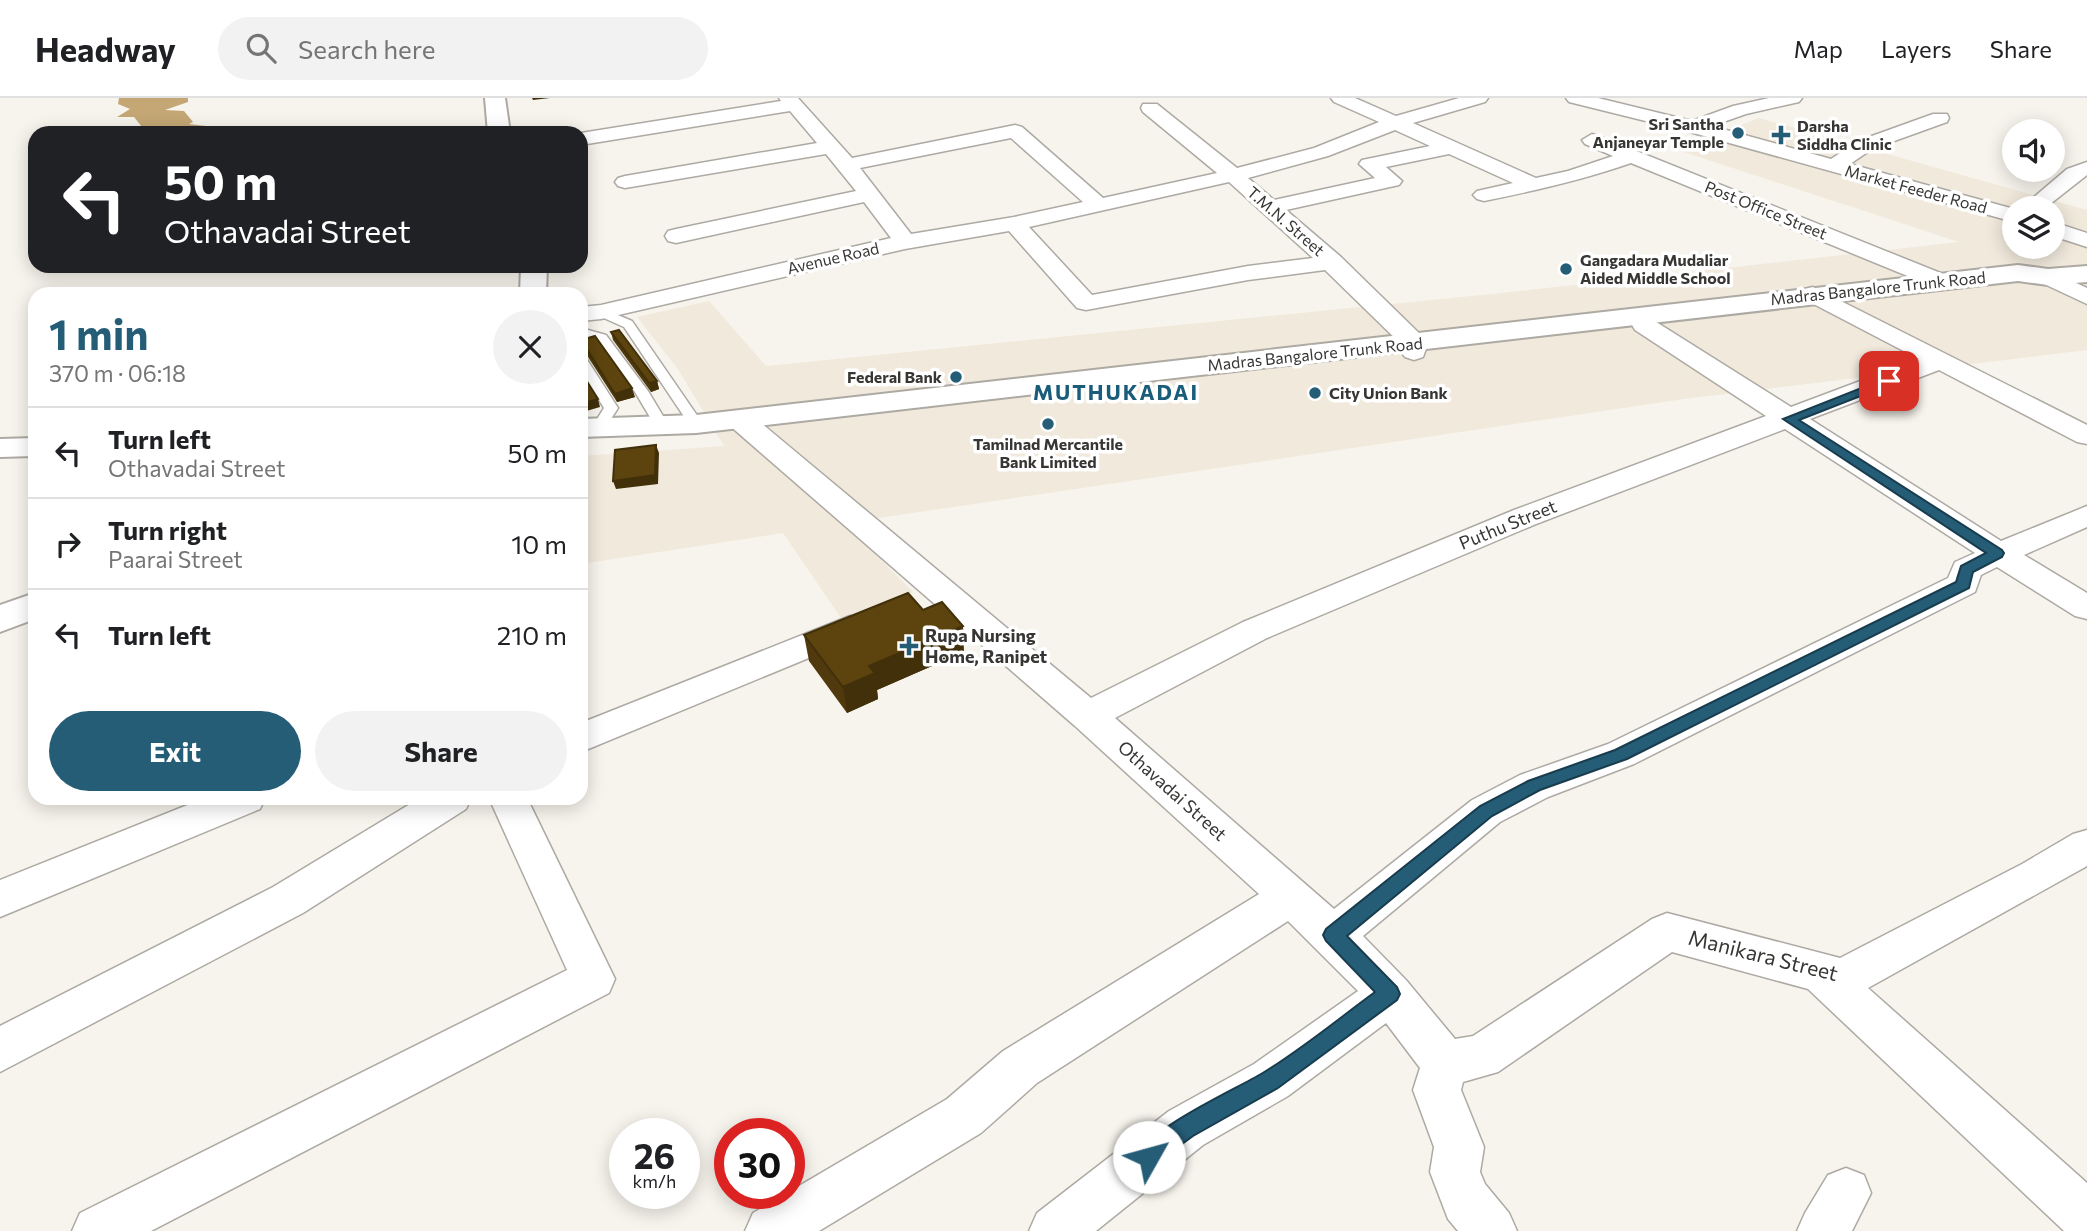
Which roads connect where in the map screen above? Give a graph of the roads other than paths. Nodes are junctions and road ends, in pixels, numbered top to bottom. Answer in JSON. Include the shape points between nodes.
{"nodes":[{"id":1,"x":495,"y":98,"type":"edge"},
{"id":2,"x":1340,"y":98,"type":"edge"},
{"id":3,"x":1479,"y":98,"type":"edge"},
{"id":4,"x":1575,"y":98,"type":"edge"},
{"id":5,"x":1793,"y":98,"type":"edge"},
{"id":6,"x":791,"y":102,"type":"edge"},
{"id":7,"x":1150,"y":108,"type":"dead end"},
{"id":8,"x":1940,"y":118,"type":"dead end"},
{"id":9,"x":1396,"y":122,"type":"junction"},
{"id":10,"x":498,"y":126,"type":"edge"},
{"id":11,"x":1693,"y":127,"type":"junction"},
{"id":12,"x":588,"y":138,"type":"edge"},
{"id":13,"x":1592,"y":140,"type":"dead end"},
{"id":14,"x":831,"y":147,"type":"junction"},
{"id":15,"x":1453,"y":147,"type":"junction"},
{"id":16,"x":1634,"y":155,"type":"junction"},
{"id":17,"x":847,"y":165,"type":"junction"},
{"id":18,"x":1833,"y":167,"type":"junction"},
{"id":19,"x":2087,"y":168,"type":"edge"},
{"id":20,"x":1234,"y":175,"type":"junction"},
{"id":21,"x":625,"y":182,"type":"dead end"},
{"id":22,"x":1535,"y":185,"type":"junction"},
{"id":23,"x":869,"y":194,"type":"junction"},
{"id":24,"x":1484,"y":195,"type":"dead end"},
{"id":25,"x":2046,"y":196,"type":"edge"},
{"id":26,"x":1099,"y":205,"type":"junction"},
{"id":27,"x":1272,"y":207,"type":"junction"},
{"id":28,"x":2002,"y":213,"type":"edge"},
{"id":29,"x":1014,"y":224,"type":"junction"},
{"id":30,"x":2065,"y":233,"type":"edge"},
{"id":31,"x":676,"y":236,"type":"dead end"},
{"id":32,"x":2087,"y":240,"type":"edge"},
{"id":33,"x":905,"y":242,"type":"junction"},
{"id":34,"x":1333,"y":262,"type":"junction"},
{"id":35,"x":2087,"y":274,"type":"edge"},
{"id":36,"x":2048,"y":277,"type":"junction"},
{"id":37,"x":1940,"y":281,"type":"junction"},
{"id":38,"x":2087,"y":297,"type":"edge"},
{"id":39,"x":1819,"y":298,"type":"junction"},
{"id":40,"x":591,"y":313,"type":"edge"},
{"id":41,"x":1644,"y":325,"type":"junction"},
{"id":42,"x":1588,"y":326,"type":"junction"},
{"id":43,"x":588,"y":334,"type":"edge"},
{"id":44,"x":1415,"y":347,"type":"junction"},
{"id":45,"x":1939,"y":361,"type":"junction"},
{"id":46,"x":588,"y":372,"type":"edge"},
{"id":47,"x":1789,"y":419,"type":"junction"},
{"id":48,"x":696,"y":424,"type":"junction"},
{"id":49,"x":745,"y":424,"type":"junction"},
{"id":50,"x":662,"y":426,"type":"junction"},
{"id":51,"x":588,"y":432,"type":"edge"},
{"id":52,"x":588,"y":433,"type":"edge"},
{"id":53,"x":588,"y":433,"type":"edge"},
{"id":54,"x":2087,"y":436,"type":"edge"},
{"id":55,"x":28,"y":447,"type":"edge"},
{"id":56,"x":0,"y":448,"type":"edge"},
{"id":57,"x":28,"y":458,"type":"edge"},
{"id":58,"x":0,"y":459,"type":"edge"},
{"id":59,"x":2087,"y":516,"type":"edge"},
{"id":60,"x":1997,"y":553,"type":"junction"},
{"id":61,"x":941,"y":591,"type":"junction"},
{"id":62,"x":28,"y":595,"type":"edge"},
{"id":63,"x":0,"y":606,"type":"edge"},
{"id":64,"x":28,"y":608,"type":"edge"},
{"id":65,"x":2087,"y":608,"type":"edge"},
{"id":66,"x":0,"y":619,"type":"edge"},
{"id":67,"x":1088,"y":716,"type":"junction"},
{"id":68,"x":588,"y":735,"type":"edge"},
{"id":69,"x":229,"y":805,"type":"edge"},
{"id":70,"x":441,"y":805,"type":"edge"},
{"id":71,"x":511,"y":805,"type":"edge"},
{"id":72,"x":2087,"y":846,"type":"edge"},
{"id":73,"x":1290,"y":897,"type":"junction"},
{"id":74,"x":0,"y":899,"type":"edge"},
{"id":75,"x":1333,"y":935,"type":"junction"},
{"id":76,"x":1821,"y":974,"type":"junction"},
{"id":77,"x":1390,"y":994,"type":"junction"},
{"id":78,"x":0,"y":1050,"type":"edge"},
{"id":79,"x":1445,"y":1063,"type":"junction"},
{"id":80,"x":2087,"y":1217,"type":"edge"},
{"id":81,"x":98,"y":1231,"type":"edge"},
{"id":82,"x":771,"y":1231,"type":"edge"},
{"id":83,"x":1055,"y":1231,"type":"edge"},
{"id":84,"x":1491,"y":1231,"type":"edge"}],
"edges":[{"from":1,"to":10,"type":"main road"},
{"from":2,"to":9,"type":"street"},
{"from":3,"to":9,"type":"street"},
{"from":4,"to":11,"type":"street","name":"Market Feeder Road"},
{"from":5,"to":11,"type":"street"},
{"from":6,"to":12,"type":"street"},
{"from":6,"to":14,"type":"street","name":"Avenue Road"},
{"from":7,"to":20,"type":"street","name":"T.M.N. Street"},
{"from":8,"to":18,"type":"street","via":[[1865,145]]},
{"from":9,"to":15,"type":"street"},
{"from":9,"to":20,"type":"street","via":[[1321,152]]},
{"from":11,"to":18,"type":"street","name":"Market Feeder Road"},
{"from":13,"to":16,"type":"street","name":"Post Office Street"},
{"from":14,"to":17,"type":"street","name":"Avenue Road"},
{"from":14,"to":21,"type":"street"},
{"from":15,"to":22,"type":"street"},
{"from":15,"to":27,"type":"street","via":[[1369,163],[1392,181]]},
{"from":16,"to":22,"type":"street"},
{"from":16,"to":37,"type":"street","name":"Post Office Street"},
{"from":17,"to":23,"type":"street","name":"Avenue Road"},
{"from":17,"to":26,"type":"street","via":[[1014,131]]},
{"from":18,"to":28,"type":"street","name":"Market Feeder Road"},
{"from":19,"to":25,"type":"street"},
{"from":20,"to":26,"type":"street"},
{"from":20,"to":27,"type":"street","name":"T.M.N. Street"},
{"from":22,"to":24,"type":"street"},
{"from":23,"to":31,"type":"street"},
{"from":23,"to":33,"type":"street","name":"Avenue Road"},
{"from":26,"to":29,"type":"street"},
{"from":27,"to":34,"type":"street","name":"T.M.N. Street"},
{"from":29,"to":33,"type":"street"},
{"from":29,"to":34,"type":"street","via":[[1087,303]]},
{"from":30,"to":32,"type":"street"},
{"from":33,"to":40,"type":"street","name":"Avenue Road"},
{"from":34,"to":44,"type":"street","name":"T.M.N. Street"},
{"from":35,"to":36,"type":"main road","name":"Madras Bangalore Trunk Road"},
{"from":36,"to":37,"type":"main road","name":"Madras Bangalore Trunk Road","via":[[2018,273]]},
{"from":36,"to":38,"type":"street"},
{"from":36,"to":39,"type":"main road","name":"Madras Bangalore Trunk Road","via":[[2037,284]]},
{"from":37,"to":39,"type":"main road","name":"Madras Bangalore Trunk Road"},
{"from":39,"to":41,"type":"main road","name":"Madras Bangalore Trunk Road"},
{"from":39,"to":42,"type":"main road","name":"Madras Bangalore Trunk Road"},
{"from":39,"to":45,"type":"street"},
{"from":40,"to":48,"type":"lane","via":[[628,324]]},
{"from":41,"to":42,"type":"main road","name":"Madras Bangalore Trunk Road"},
{"from":41,"to":47,"type":"street"},
{"from":42,"to":44,"type":"main road","name":"Madras Bangalore Trunk Road"},
{"from":43,"to":50,"type":"lane","via":[[602,338]]},
{"from":44,"to":49,"type":"main road","name":"Madras Bangalore Trunk Road"},
{"from":45,"to":47,"type":"street","name":"Puthu Street"},
{"from":45,"to":54,"type":"street"},
{"from":46,"to":51,"type":"lane","via":[[611,408]]},
{"from":47,"to":60,"type":"street"},
{"from":47,"to":67,"type":"street","name":"Puthu Street","via":[[1525,517],[1255,630]]},
{"from":48,"to":49,"type":"main road","name":"Madras Bangalore Trunk Road"},
{"from":48,"to":50,"type":"main road","name":"Madras Bangalore Trunk Road"},
{"from":49,"to":53,"type":"main road"},
{"from":49,"to":61,"type":"street","name":"Othavadai Street"},
{"from":50,"to":52,"type":"main road","name":"Madras Bangalore Trunk Road"},
{"from":55,"to":56,"type":"main road"},
{"from":57,"to":58,"type":"main road"},
{"from":59,"to":60,"type":"street"},
{"from":60,"to":65,"type":"street"},
{"from":60,"to":75,"type":"street","via":[[1966,569],[1963,584],[1621,754],[1534,786],[1486,811]]},
{"from":61,"to":67,"type":"street","name":"Othavadai Street"},
{"from":61,"to":68,"type":"street"},
{"from":62,"to":63,"type":"main road"},
{"from":64,"to":66,"type":"main road"},
{"from":67,"to":73,"type":"street","name":"Othavadai Street"},
{"from":69,"to":74,"type":"street"},
{"from":70,"to":78,"type":"street","via":[[288,900]]},
{"from":71,"to":81,"type":"street","via":[[593,979]]},
{"from":72,"to":76,"type":"street","name":"Manikara Street","via":[[1843,979]]},
{"from":73,"to":75,"type":"street","name":"Othavadai Street"},
{"from":73,"to":82,"type":"street","via":[[1020,1067],[964,1116]]},
{"from":75,"to":77,"type":"street","name":"Othavadai Street"},
{"from":76,"to":79,"type":"street","name":"Manikara Street","via":[[1667,932],[1482,1057]]},
{"from":76,"to":80,"type":"street"},
{"from":77,"to":79,"type":"street","name":"Othavadai Street"},
{"from":77,"to":83,"type":"street","via":[[1270,1080],[1185,1128]]},
{"from":79,"to":84,"type":"street","via":[[1437,1090],[1459,1147],[1455,1172],[1466,1200]]}]}
